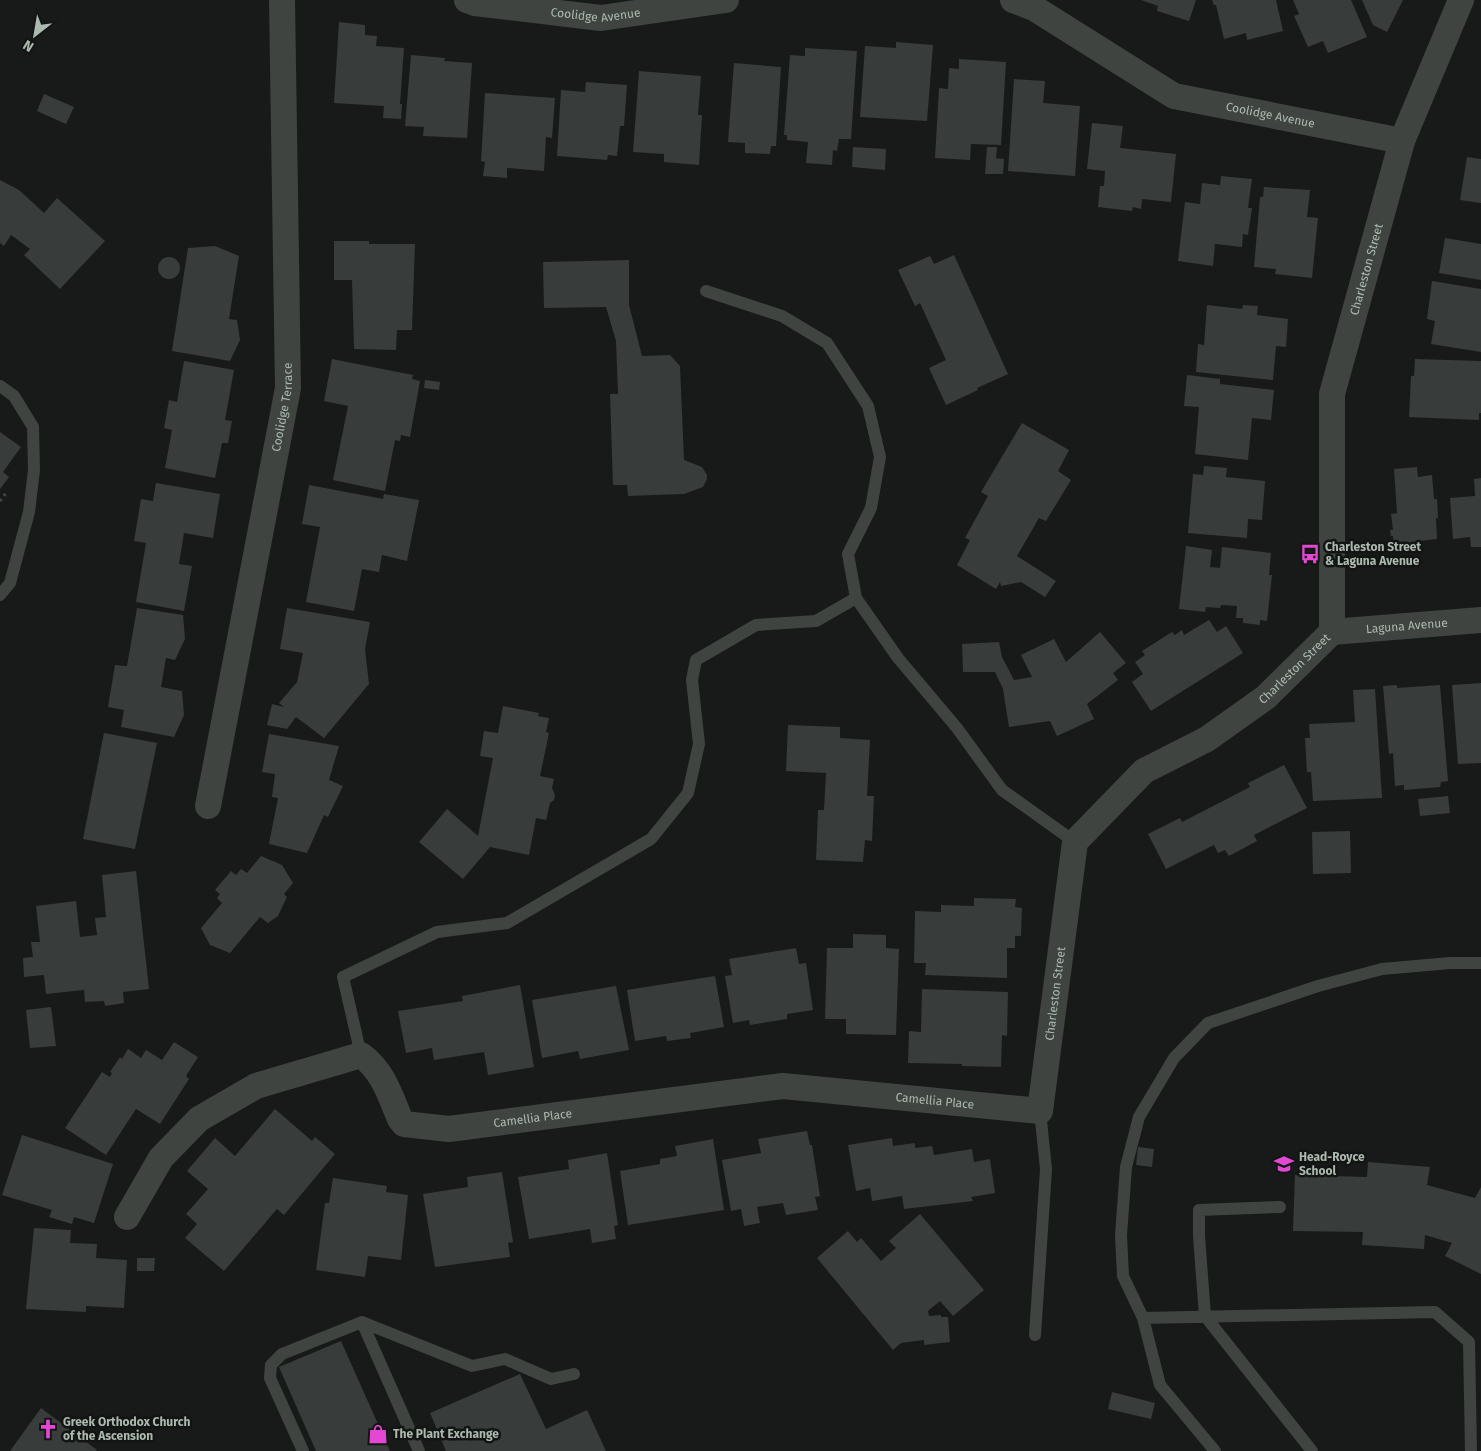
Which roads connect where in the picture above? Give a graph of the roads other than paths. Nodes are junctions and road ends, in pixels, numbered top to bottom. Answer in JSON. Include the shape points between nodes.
{"nodes":[{"id":1,"x":282,"y":0,"type":"edge"},
{"id":2,"x":467,"y":0,"type":"edge"},
{"id":3,"x":726,"y":0,"type":"edge"},
{"id":4,"x":1012,"y":0,"type":"edge"},
{"id":5,"x":1461,"y":0,"type":"edge"},
{"id":6,"x":1402,"y":141,"type":"junction"},
{"id":7,"x":706,"y":291,"type":"dead end"},
{"id":8,"x":0,"y":386,"type":"edge"},
{"id":9,"x":0,"y":595,"type":"edge"},
{"id":10,"x":856,"y":598,"type":"junction"},
{"id":11,"x":1481,"y":620,"type":"edge"},
{"id":12,"x":1332,"y":632,"type":"junction"},
{"id":13,"x":208,"y":806,"type":"dead end"},
{"id":14,"x":1075,"y":842,"type":"junction"},
{"id":15,"x":1481,"y":963,"type":"edge"},
{"id":16,"x":361,"y":1055,"type":"junction"},
{"id":17,"x":1040,"y":1111,"type":"junction"},
{"id":18,"x":1280,"y":1207,"type":"dead end"},
{"id":19,"x":128,"y":1217,"type":"dead end"},
{"id":20,"x":1205,"y":1316,"type":"junction"},
{"id":21,"x":1143,"y":1318,"type":"junction"},
{"id":22,"x":362,"y":1322,"type":"junction"},
{"id":23,"x":1035,"y":1335,"type":"dead end"},
{"id":24,"x":574,"y":1374,"type":"dead end"},
{"id":25,"x":303,"y":1451,"type":"edge"},
{"id":26,"x":419,"y":1451,"type":"edge"},
{"id":27,"x":1215,"y":1451,"type":"edge"},
{"id":28,"x":1312,"y":1451,"type":"edge"},
{"id":29,"x":1471,"y":1451,"type":"edge"}],
"edges":[{"from":1,"to":13,"type":"street","name":"Coolidge Terrace","via":[[288,388]]},
{"from":2,"to":3,"type":"street","name":"Coolidge Avenue","via":[[601,18]]},
{"from":4,"to":6,"type":"street","name":"Coolidge Avenue","via":[[1034,8],[1174,96]]},
{"from":5,"to":6,"type":"street"},
{"from":6,"to":12,"type":"street","name":"Charleston Street","via":[[1332,394]]},
{"from":7,"to":10,"type":"lane","via":[[782,316],[827,342],[868,406],[880,457],[871,508],[848,554]]},
{"from":8,"to":9,"type":"lane","via":[[14,396],[33,427],[34,470],[27,521],[10,583]]},
{"from":10,"to":14,"type":"lane","via":[[898,658],[957,728],[1002,790]]},
{"from":10,"to":16,"type":"lane","via":[[816,621],[756,625],[696,660],[692,680],[699,744],[688,793],[651,839],[507,923],[437,932],[343,977]]},
{"from":11,"to":12,"type":"street","name":"Laguna Avenue"},
{"from":12,"to":14,"type":"street","name":"Charleston Street","via":[[1266,697],[1207,739],[1144,771]]},
{"from":14,"to":17,"type":"street","name":"Charleston Street"},
{"from":15,"to":21,"type":"lane","via":[[1382,969],[1318,986],[1208,1023],[1174,1058],[1139,1117],[1126,1167],[1121,1235],[1124,1276]]},
{"from":16,"to":17,"type":"street","name":"Camellia Place","via":[[381,1074],[404,1124],[449,1129],[783,1086]]},
{"from":16,"to":19,"type":"street","via":[[256,1086],[199,1119],[161,1158]]},
{"from":17,"to":23,"type":"lane","via":[[1046,1169]]},
{"from":18,"to":20,"type":"lane","via":[[1199,1210]]},
{"from":20,"to":21,"type":"lane"},
{"from":20,"to":28,"type":"lane"},
{"from":20,"to":29,"type":"lane","via":[[1435,1312],[1468,1342]]},
{"from":21,"to":27,"type":"lane","via":[[1160,1384]]},
{"from":22,"to":24,"type":"lane","via":[[472,1366],[505,1359],[551,1379]]},
{"from":22,"to":25,"type":"lane","via":[[282,1354],[271,1365],[270,1378]]},
{"from":22,"to":26,"type":"lane"}]}
